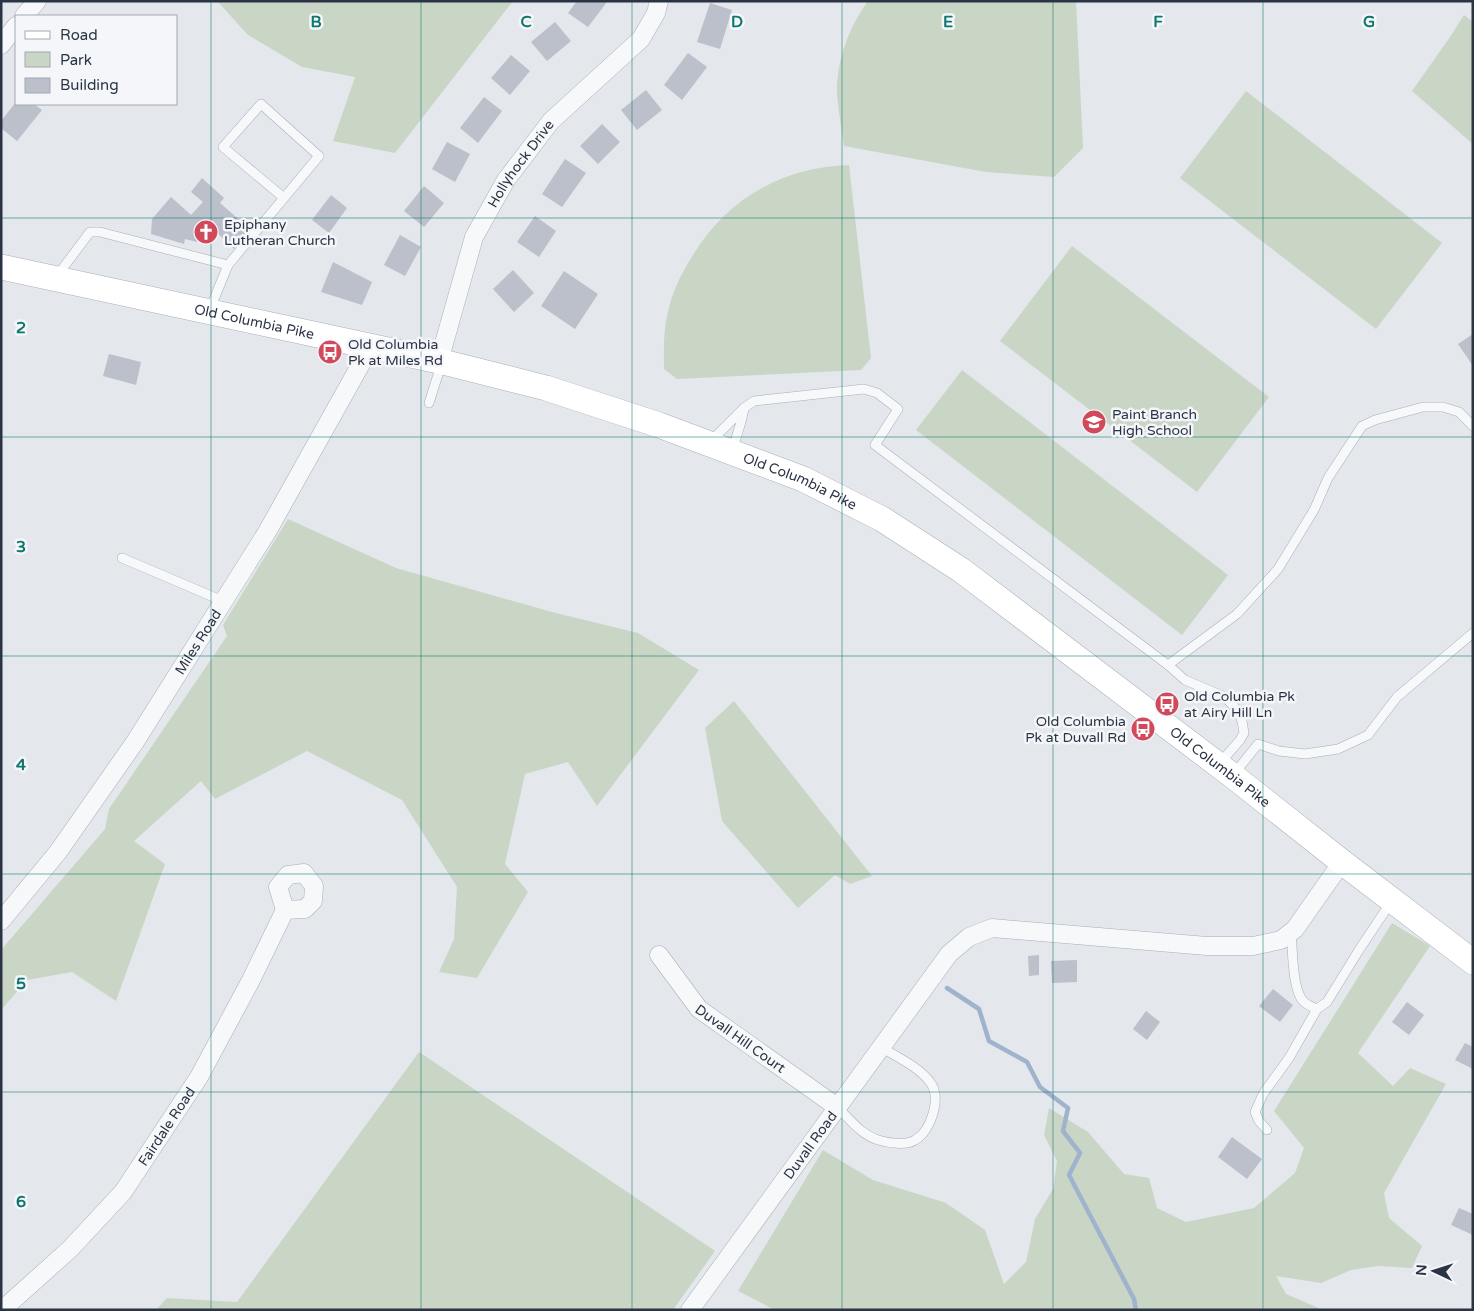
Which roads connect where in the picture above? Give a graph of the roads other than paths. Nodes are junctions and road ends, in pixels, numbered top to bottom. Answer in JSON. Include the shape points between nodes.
{"nodes":[{"id":1,"x":36,"y":1,"type":"edge"},
{"id":2,"x":659,"y":1,"type":"edge"},
{"id":3,"x":25,"y":15,"type":"edge"},
{"id":4,"x":15,"y":27,"type":"edge"},
{"id":5,"x":1,"y":45,"type":"edge"},
{"id":6,"x":284,"y":198,"type":"junction"},
{"id":7,"x":228,"y":265,"type":"junction"},
{"id":8,"x":1,"y":267,"type":"edge"},
{"id":9,"x":56,"y":278,"type":"junction"},
{"id":10,"x":209,"y":311,"type":"junction"},
{"id":11,"x":371,"y":346,"type":"junction"},
{"id":12,"x":440,"y":362,"type":"junction"},
{"id":13,"x":429,"y":403,"type":"dead end"},
{"id":14,"x":744,"y":408,"type":"junction"},
{"id":15,"x":1473,"y":426,"type":"edge"},
{"id":16,"x":708,"y":444,"type":"junction"},
{"id":17,"x":733,"y":453,"type":"junction"},
{"id":18,"x":122,"y":558,"type":"dead end"},
{"id":19,"x":223,"y":601,"type":"junction"},
{"id":20,"x":1473,"y":633,"type":"edge"},
{"id":21,"x":1168,"y":665,"type":"junction"},
{"id":22,"x":1226,"y":770,"type":"junction"},
{"id":23,"x":1342,"y":862,"type":"junction"},
{"id":24,"x":1392,"y":901,"type":"junction"},
{"id":25,"x":284,"y":910,"type":"dead end"},
{"id":26,"x":1,"y":921,"type":"edge"},
{"id":27,"x":1291,"y":932,"type":"junction"},
{"id":28,"x":659,"y":955,"type":"dead end"},
{"id":29,"x":1473,"y":962,"type":"edge"},
{"id":30,"x":1317,"y":1009,"type":"junction"},
{"id":31,"x":881,"y":1046,"type":"junction"},
{"id":32,"x":837,"y":1106,"type":"junction"},
{"id":33,"x":1267,"y":1130,"type":"dead end"},
{"id":34,"x":2,"y":1310,"type":"edge"},
{"id":35,"x":690,"y":1310,"type":"edge"}],
"edges":[{"from":1,"to":3,"type":"street"},
{"from":2,"to":12,"type":"street","name":"Hollyhock Drive","via":[[641,39],[552,121],[506,180],[474,237]]},
{"from":4,"to":5,"type":"street"},
{"from":6,"to":6,"type":"lane","via":[[319,156],[261,104],[223,146]]},
{"from":6,"to":7,"type":"lane"},
{"from":7,"to":9,"type":"lane","via":[[90,232]]},
{"from":7,"to":10,"type":"lane"},
{"from":8,"to":9,"type":"main road","name":"Old Columbia Pike"},
{"from":9,"to":10,"type":"main road","name":"Old Columbia Pike"},
{"from":10,"to":11,"type":"main road","name":"Old Columbia Pike"},
{"from":11,"to":12,"type":"main road","name":"Old Columbia Pike"},
{"from":11,"to":19,"type":"street","name":"Miles Road","via":[[267,532]]},
{"from":12,"to":13,"type":"lane"},
{"from":12,"to":16,"type":"main road","name":"Old Columbia Pike","via":[[546,388]]},
{"from":14,"to":16,"type":"lane"},
{"from":14,"to":17,"type":"lane"},
{"from":14,"to":21,"type":"lane","via":[[754,401],[864,389],[877,392],[898,408],[875,445]]},
{"from":15,"to":21,"type":"lane","via":[[1460,412],[1443,407],[1423,407],[1362,426],[1328,478],[1314,510],[1278,569],[1237,614]]},
{"from":16,"to":17,"type":"main road","name":"Old Columbia Pike"},
{"from":17,"to":22,"type":"main road","name":"Old Columbia Pike","via":[[803,479],[882,519],[954,565]]},
{"from":18,"to":19,"type":"lane"},
{"from":19,"to":26,"type":"street","name":"Miles Road","via":[[135,742],[58,852]]},
{"from":20,"to":22,"type":"lane","via":[[1397,697],[1368,735],[1338,750],[1304,754],[1258,744]]},
{"from":21,"to":22,"type":"lane","via":[[1185,680],[1225,698],[1238,711],[1244,733]]},
{"from":22,"to":23,"type":"main road","name":"Old Columbia Pike"},
{"from":23,"to":24,"type":"main road","name":"Old Columbia Pike"},
{"from":23,"to":27,"type":"street"},
{"from":24,"to":29,"type":"main road","name":"Old Columbia Pike"},
{"from":24,"to":30,"type":"lane","via":[[1328,1002]]},
{"from":25,"to":34,"type":"street","name":"Fairdale Road","via":[[200,1077],[123,1192],[70,1249]]},
{"from":27,"to":30,"type":"lane","via":[[1296,986],[1306,1004]]},
{"from":27,"to":31,"type":"street","name":"Duvall Road","via":[[1281,940],[1253,946],[1211,946],[992,928],[969,936],[949,954]]},
{"from":28,"to":32,"type":"street","name":"Duvall Hill Court","via":[[699,1009]]},
{"from":30,"to":33,"type":"lane","via":[[1255,1112]]},
{"from":31,"to":32,"type":"street","name":"Duvall Road"},
{"from":31,"to":32,"type":"lane","via":[[931,1083],[935,1110],[926,1129],[915,1140],[884,1141],[860,1130]]},
{"from":32,"to":35,"type":"street","name":"Duvall Road"}]}
